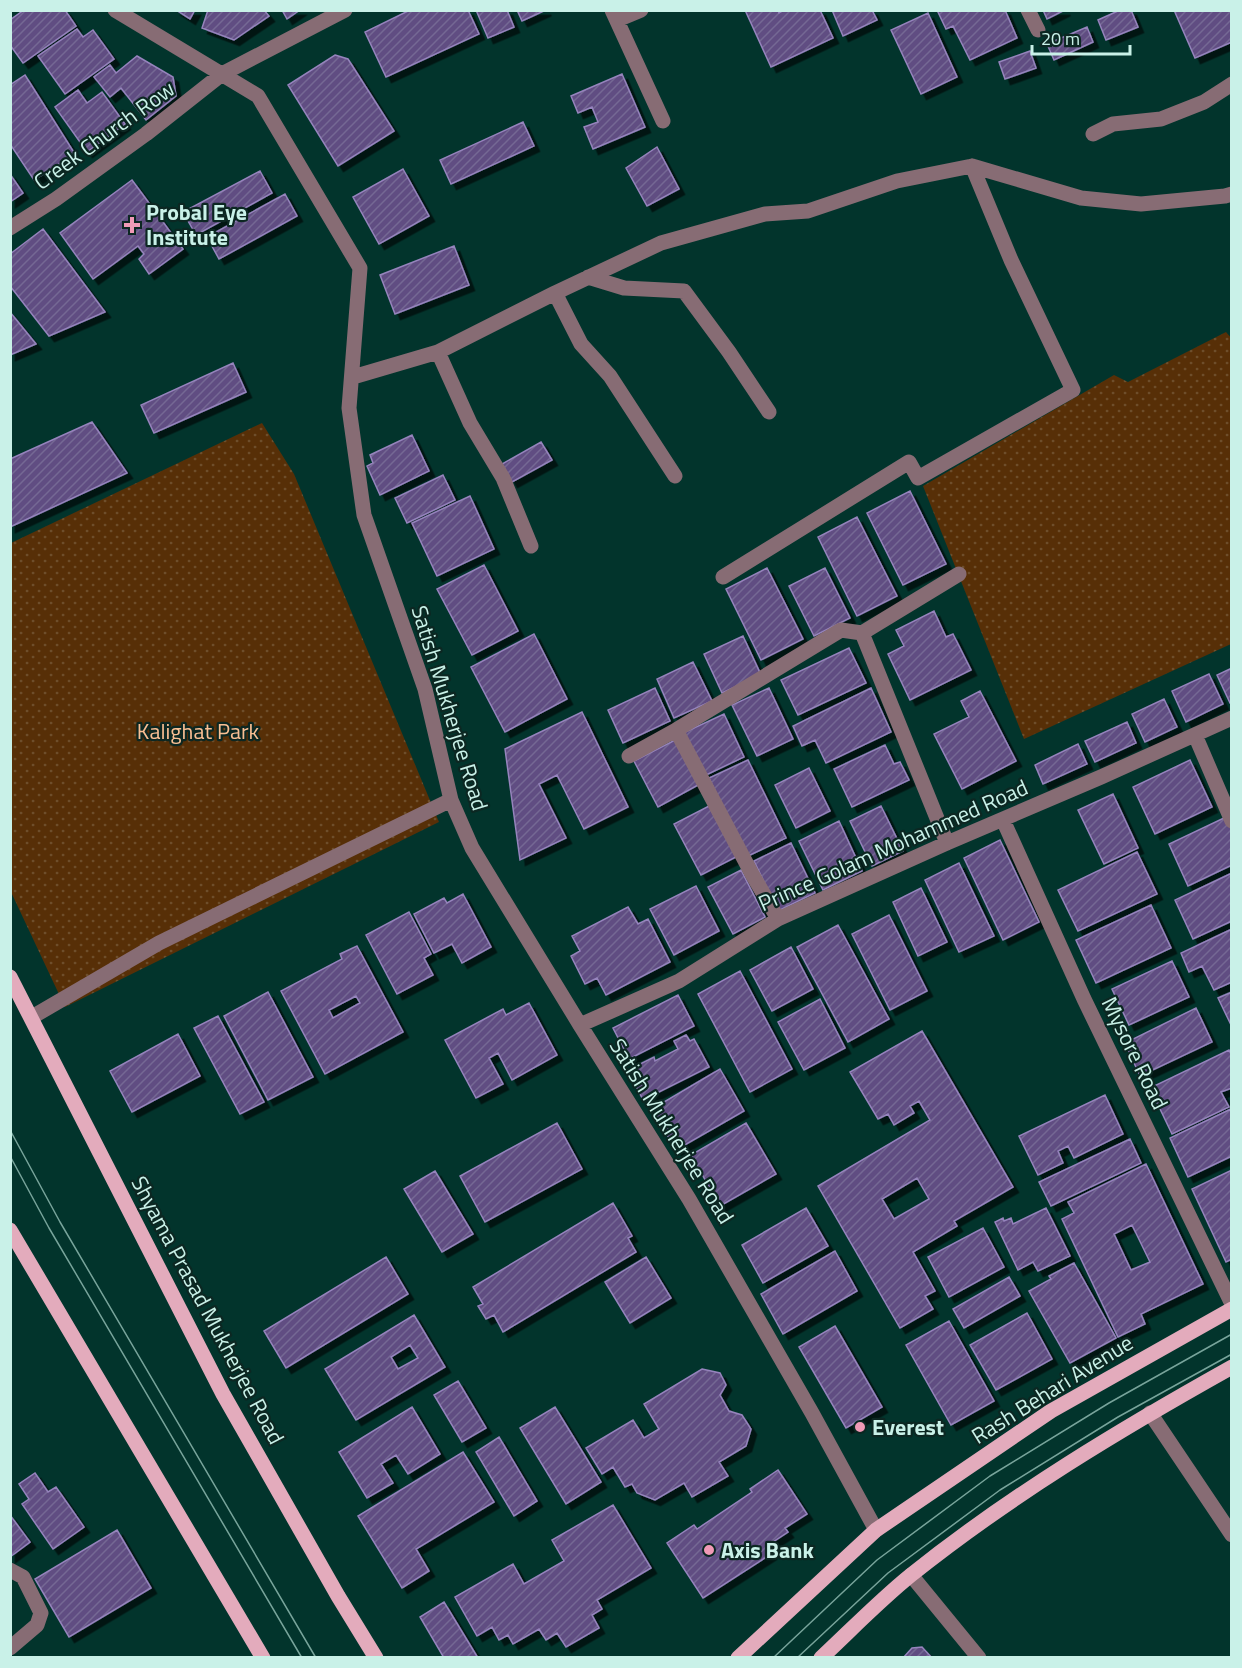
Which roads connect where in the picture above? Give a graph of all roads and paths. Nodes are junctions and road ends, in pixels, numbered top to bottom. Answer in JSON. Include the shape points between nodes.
{"nodes":[{"id":1,"x":115,"y":10,"type":"edge"},
{"id":2,"x":345,"y":10,"type":"edge"},
{"id":3,"x":641,"y":10,"type":"edge"},
{"id":4,"x":1028,"y":10,"type":"edge"},
{"id":5,"x":614,"y":16,"type":"edge"},
{"id":6,"x":1038,"y":30,"type":"dead end"},
{"id":7,"x":222,"y":74,"type":"junction"},
{"id":8,"x":1232,"y":84,"type":"edge"},
{"id":9,"x":663,"y":121,"type":"dead end"},
{"id":10,"x":1093,"y":134,"type":"dead end"},
{"id":11,"x":972,"y":166,"type":"junction"},
{"id":12,"x":1232,"y":194,"type":"edge"},
{"id":13,"x":10,"y":228,"type":"edge"},
{"id":14,"x":588,"y":276,"type":"junction"},
{"id":15,"x":555,"y":293,"type":"junction"},
{"id":16,"x":438,"y":352,"type":"junction"},
{"id":17,"x":353,"y":377,"type":"junction"},
{"id":18,"x":768,"y":412,"type":"dead end"},
{"id":19,"x":675,"y":476,"type":"dead end"},
{"id":20,"x":531,"y":546,"type":"dead end"},
{"id":21,"x":959,"y":574,"type":"dead end"},
{"id":22,"x":723,"y":577,"type":"dead end"},
{"id":23,"x":862,"y":633,"type":"junction"},
{"id":24,"x":1232,"y":717,"type":"edge"},
{"id":25,"x":676,"y":730,"type":"junction"},
{"id":26,"x":1194,"y":735,"type":"junction"},
{"id":27,"x":629,"y":756,"type":"dead end"},
{"id":28,"x":451,"y":800,"type":"junction"},
{"id":29,"x":1003,"y":820,"type":"junction"},
{"id":30,"x":1232,"y":821,"type":"edge"},
{"id":31,"x":947,"y":843,"type":"junction"},
{"id":32,"x":778,"y":919,"type":"junction"},
{"id":33,"x":10,"y":977,"type":"edge"},
{"id":34,"x":32,"y":1017,"type":"junction"},
{"id":35,"x":580,"y":1025,"type":"junction"},
{"id":36,"x":10,"y":1230,"type":"edge"},
{"id":37,"x":1232,"y":1304,"type":"edge"},
{"id":38,"x":1232,"y":1309,"type":"edge"},
{"id":39,"x":1232,"y":1367,"type":"edge"},
{"id":40,"x":1150,"y":1413,"type":"junction"},
{"id":41,"x":876,"y":1530,"type":"junction"},
{"id":42,"x":1232,"y":1535,"type":"edge"},
{"id":43,"x":10,"y":1570,"type":"edge"},
{"id":44,"x":911,"y":1575,"type":"junction"},
{"id":45,"x":10,"y":1648,"type":"edge"},
{"id":46,"x":263,"y":1658,"type":"edge"},
{"id":47,"x":376,"y":1658,"type":"edge"},
{"id":48,"x":738,"y":1658,"type":"edge"},
{"id":49,"x":821,"y":1658,"type":"edge"},
{"id":50,"x":979,"y":1658,"type":"edge"}],
"edges":[{"from":1,"to":7,"type":"street","name":"Satish Mukherjee Road"},
{"from":2,"to":7,"type":"street","name":"Creek Church Row"},
{"from":3,"to":5,"type":"street"},
{"from":4,"to":6,"type":"street"},
{"from":5,"to":9,"type":"street"},
{"from":7,"to":13,"type":"street","name":"Creek Church Row","via":[[56,199]]},
{"from":7,"to":17,"type":"street","name":"Satish Mukherjee Road","via":[[258,96],[360,268]]},
{"from":8,"to":10,"type":"street","via":[[1204,102],[1161,119],[1113,124]]},
{"from":11,"to":12,"type":"street","via":[[1081,198],[1141,204]]},
{"from":11,"to":14,"type":"street","via":[[897,181],[808,211],[765,214],[661,243]]},
{"from":11,"to":22,"type":"street","via":[[1011,260],[1073,390],[918,478],[909,462]]},
{"from":14,"to":15,"type":"street"},
{"from":14,"to":18,"type":"street","via":[[624,288],[684,291]]},
{"from":15,"to":16,"type":"street"},
{"from":15,"to":19,"type":"street","via":[[581,344],[610,376]]},
{"from":16,"to":17,"type":"street"},
{"from":16,"to":20,"type":"street","via":[[470,423],[503,478]]},
{"from":17,"to":28,"type":"street","name":"Satish Mukherjee Road","via":[[349,408],[364,516],[425,689]]},
{"from":21,"to":23,"type":"street"},
{"from":23,"to":25,"type":"street","via":[[841,630]]},
{"from":23,"to":31,"type":"street"},
{"from":24,"to":26,"type":"street","name":"Prince Golam Mohammed Road"},
{"from":25,"to":27,"type":"street"},
{"from":25,"to":32,"type":"street"},
{"from":26,"to":29,"type":"street","name":"Prince Golam Mohammed Road"},
{"from":26,"to":30,"type":"street"},
{"from":28,"to":34,"type":"street","via":[[159,943]]},
{"from":28,"to":35,"type":"street","name":"Satish Mukherjee Road","via":[[472,848]]},
{"from":29,"to":31,"type":"street","name":"Prince Golam Mohammed Road"},
{"from":29,"to":37,"type":"street","name":"Mysore Road","via":[[1084,999]]},
{"from":31,"to":32,"type":"street","name":"Prince Golam Mohammed Road"},
{"from":32,"to":35,"type":"street","name":"Prince Golam Mohammed Road","via":[[679,981]]},
{"from":33,"to":34,"type":"main road","name":"Shyama Prasad Mukherjee Road"},
{"from":34,"to":47,"type":"main road","name":"Shyama Prasad Mukherjee Road","via":[[223,1394]]},
{"from":35,"to":41,"type":"street","name":"Satish Mukherjee Road","via":[[689,1199]]},
{"from":36,"to":46,"type":"main road"},
{"from":38,"to":41,"type":"main road","name":"Rash Behari Avenue","via":[[1051,1411]]},
{"from":39,"to":40,"type":"main road"},
{"from":40,"to":42,"type":"street"},
{"from":40,"to":44,"type":"main road","via":[[1024,1492]]},
{"from":41,"to":48,"type":"main road","name":"Rash Behari Avenue"},
{"from":43,"to":45,"type":"street","via":[[23,1577],[41,1613],[37,1625]]},
{"from":44,"to":49,"type":"main road"},
{"from":44,"to":50,"type":"street"}]}
